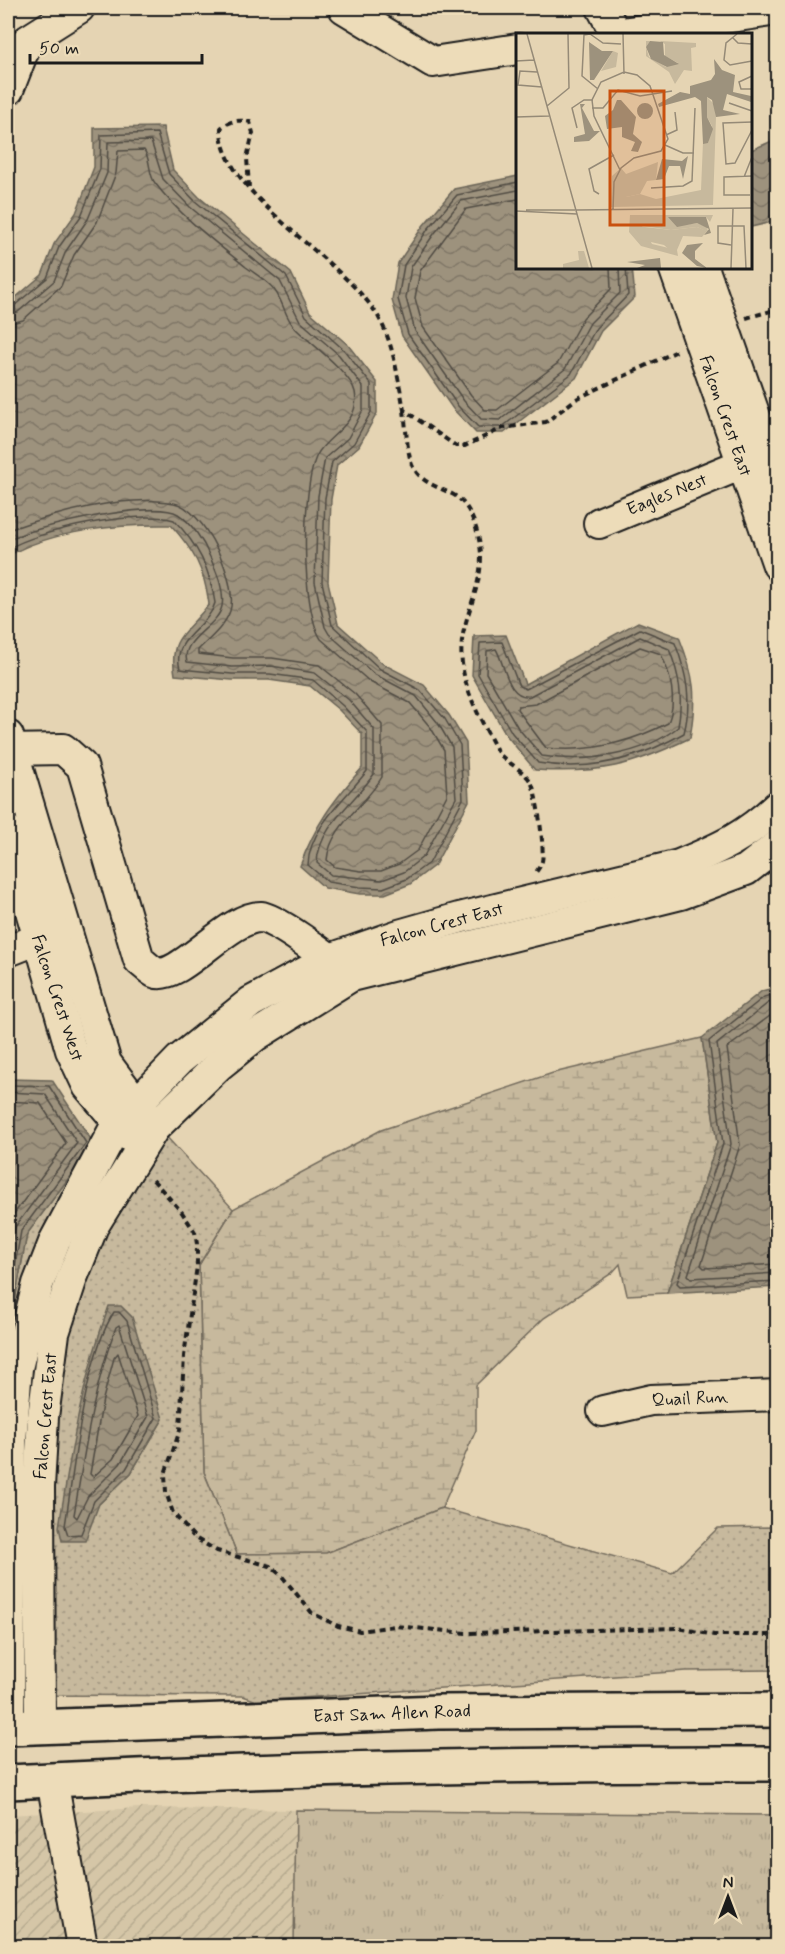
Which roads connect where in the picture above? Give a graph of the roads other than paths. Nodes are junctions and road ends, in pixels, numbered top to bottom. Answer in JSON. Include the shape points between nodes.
{"nodes":[{"id":1,"x":79,"y":8,"type":"edge"},
{"id":2,"x":344,"y":8,"type":"edge"},
{"id":3,"x":602,"y":8,"type":"edge"},
{"id":4,"x":777,"y":10,"type":"edge"},
{"id":5,"x":642,"y":24,"type":"edge"},
{"id":6,"x":614,"y":33,"type":"edge"},
{"id":7,"x":618,"y":33,"type":"edge"},
{"id":8,"x":516,"y":49,"type":"edge"},
{"id":9,"x":8,"y":90,"type":"edge"},
{"id":10,"x":674,"y":268,"type":"edge"},
{"id":11,"x":703,"y":268,"type":"edge"},
{"id":12,"x":768,"y":454,"type":"junction"},
{"id":13,"x":741,"y":465,"type":"junction"},
{"id":14,"x":777,"y":482,"type":"edge"},
{"id":15,"x":599,"y":523,"type":"dead end"},
{"id":16,"x":777,"y":565,"type":"edge"},
{"id":17,"x":10,"y":745,"type":"edge"},
{"id":18,"x":777,"y":806,"type":"edge"},
{"id":19,"x":8,"y":831,"type":"edge"},
{"id":20,"x":777,"y":845,"type":"edge"},
{"id":21,"x":602,"y":899,"type":"junction"},
{"id":22,"x":65,"y":929,"type":"junction"},
{"id":23,"x":37,"y":938,"type":"junction"},
{"id":24,"x":8,"y":951,"type":"edge"},
{"id":25,"x":341,"y":968,"type":"junction"},
{"id":26,"x":126,"y":1113,"type":"junction"},
{"id":27,"x":144,"y":1143,"type":"junction"},
{"id":28,"x":777,"y":1395,"type":"edge"},
{"id":29,"x":603,"y":1411,"type":"dead end"},
{"id":30,"x":13,"y":1413,"type":"junction"},
{"id":31,"x":43,"y":1417,"type":"junction"},
{"id":32,"x":777,"y":1710,"type":"edge"},
{"id":33,"x":19,"y":1728,"type":"edge"},
{"id":34,"x":777,"y":1764,"type":"edge"},
{"id":35,"x":52,"y":1780,"type":"junction"},
{"id":36,"x":8,"y":1782,"type":"edge"},
{"id":37,"x":82,"y":1947,"type":"edge"}],
"edges":[{"from":1,"to":9,"type":"street","via":[[27,41]]},
{"from":2,"to":8,"type":"street","via":[[433,62]]},
{"from":3,"to":6,"type":"street"},
{"from":4,"to":5,"type":"street"},
{"from":5,"to":7,"type":"street"},
{"from":10,"to":13,"type":"street","name":"Falcon Crest East"},
{"from":11,"to":12,"type":"street","name":"Falcon Crest East"},
{"from":12,"to":13,"type":"street","name":"Eagles Nest"},
{"from":12,"to":14,"type":"street","name":"Falcon Crest East"},
{"from":13,"to":15,"type":"street","name":"Eagles Nest"},
{"from":13,"to":16,"type":"street","name":"Falcon Crest East"},
{"from":17,"to":22,"type":"street"},
{"from":17,"to":25,"type":"street","via":[[63,749],[82,766],[139,960],[155,973],[170,973],[221,935],[262,917],[276,922]]},
{"from":18,"to":21,"type":"street","name":"Falcon Crest East","via":[[754,829],[722,848]]},
{"from":19,"to":23,"type":"street","name":"Falcon Crest West"},
{"from":20,"to":21,"type":"street","name":"Falcon Crest East","via":[[746,870],[681,894]]},
{"from":21,"to":25,"type":"street","name":"Falcon Crest East"},
{"from":21,"to":25,"type":"street","name":"Falcon Crest East","via":[[510,907],[399,935]]},
{"from":22,"to":23,"type":"street"},
{"from":22,"to":26,"type":"street","via":[[106,1063]]},
{"from":23,"to":24,"type":"street"},
{"from":23,"to":26,"type":"street","name":"Falcon Crest West","via":[[71,1050],[88,1086]]},
{"from":25,"to":26,"type":"street","name":"Falcon Crest East","via":[[251,1002],[179,1060]]},
{"from":25,"to":27,"type":"street","name":"Falcon Crest East","via":[[219,1065]]},
{"from":26,"to":27,"type":"street","name":"Falcon Crest West"},
{"from":26,"to":30,"type":"street","name":"Falcon Crest East","via":[[56,1240],[38,1284],[17,1368]]},
{"from":27,"to":31,"type":"street","name":"Falcon Crest East","via":[[93,1226],[72,1278],[54,1333]]},
{"from":28,"to":29,"type":"street","name":"Quail Run","via":[[651,1400]]},
{"from":30,"to":31,"type":"street"},
{"from":30,"to":33,"type":"street","name":"Falcon Crest East"},
{"from":31,"to":33,"type":"street","name":"Falcon Crest East"},
{"from":32,"to":33,"type":"main road","name":"East Sam Allen Road","via":[[439,1712]]},
{"from":34,"to":35,"type":"main road","via":[[618,1763],[249,1771]]},
{"from":35,"to":36,"type":"main road"},
{"from":35,"to":37,"type":"street"}]}
